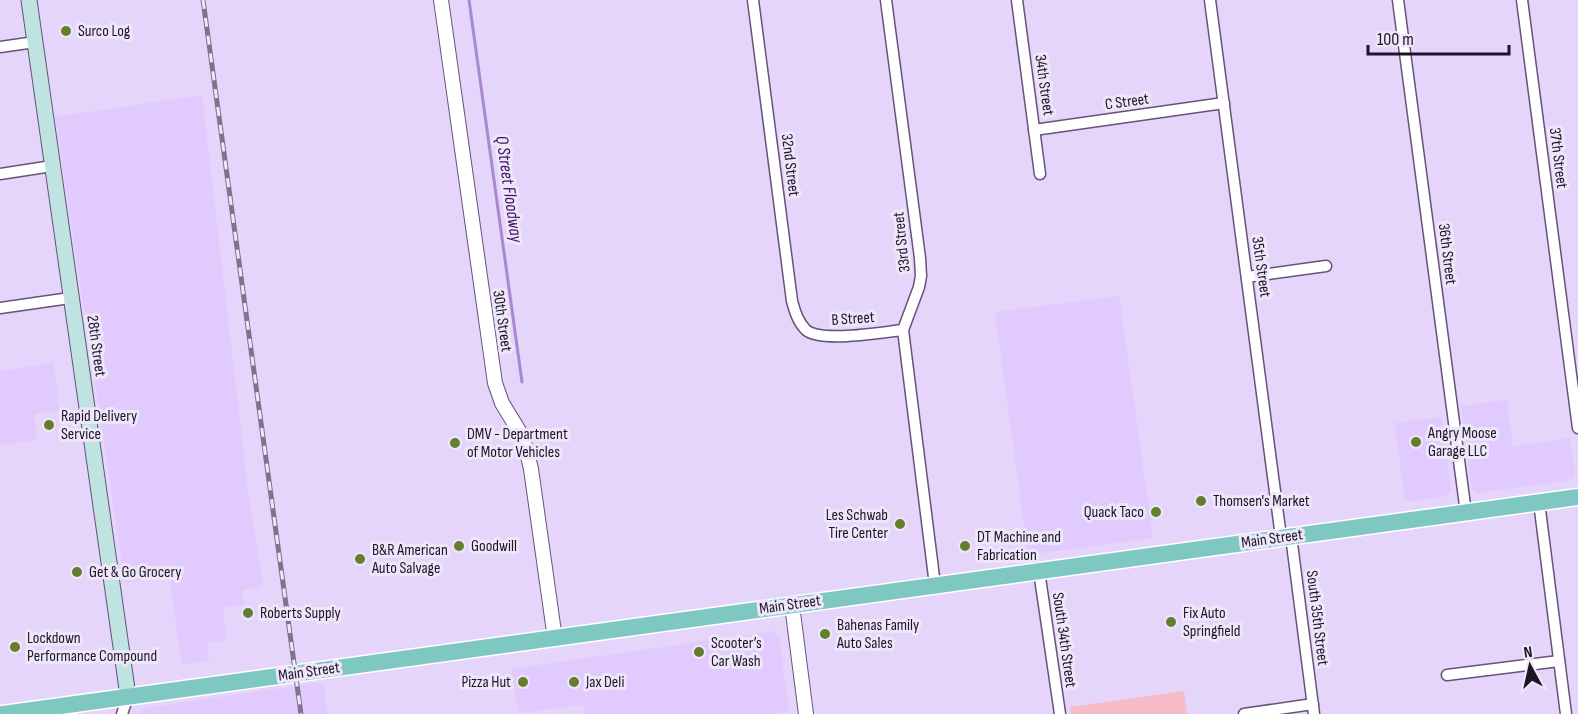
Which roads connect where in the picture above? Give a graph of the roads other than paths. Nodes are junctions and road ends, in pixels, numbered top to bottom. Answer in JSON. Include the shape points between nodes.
{"nodes":[{"id":1,"x":29,"y":0,"type":"edge"},
{"id":2,"x":441,"y":0,"type":"edge"},
{"id":3,"x":753,"y":0,"type":"edge"},
{"id":4,"x":886,"y":0,"type":"edge"},
{"id":5,"x":1017,"y":0,"type":"edge"},
{"id":6,"x":1210,"y":0,"type":"edge"},
{"id":7,"x":1398,"y":0,"type":"edge"},
{"id":8,"x":1522,"y":0,"type":"edge"},
{"id":9,"x":35,"y":42,"type":"junction"},
{"id":10,"x":0,"y":47,"type":"edge"},
{"id":11,"x":1224,"y":103,"type":"junction"},
{"id":12,"x":1034,"y":130,"type":"junction"},
{"id":13,"x":52,"y":166,"type":"junction"},
{"id":14,"x":0,"y":174,"type":"edge"},
{"id":15,"x":1040,"y":174,"type":"dead end"},
{"id":16,"x":1326,"y":267,"type":"dead end"},
{"id":17,"x":1247,"y":278,"type":"junction"},
{"id":18,"x":70,"y":298,"type":"junction"},
{"id":19,"x":0,"y":308,"type":"edge"},
{"id":20,"x":806,"y":330,"type":"joint"},
{"id":21,"x":903,"y":330,"type":"junction"},
{"id":22,"x":1578,"y":428,"type":"edge"},
{"id":23,"x":1578,"y":497,"type":"edge"},
{"id":24,"x":1539,"y":502,"type":"junction"},
{"id":25,"x":1466,"y":513,"type":"junction"},
{"id":26,"x":1286,"y":537,"type":"junction"},
{"id":27,"x":1039,"y":571,"type":"junction"},
{"id":28,"x":935,"y":585,"type":"junction"},
{"id":29,"x":792,"y":605,"type":"junction"},
{"id":30,"x":555,"y":639,"type":"junction"},
{"id":31,"x":1559,"y":661,"type":"junction"},
{"id":32,"x":1447,"y":675,"type":"dead end"},
{"id":33,"x":128,"y":696,"type":"junction"},
{"id":34,"x":70,"y":705,"type":"junction"},
{"id":35,"x":1314,"y":709,"type":"edge"},
{"id":36,"x":3,"y":714,"type":"edge"},
{"id":37,"x":87,"y":714,"type":"edge"},
{"id":38,"x":122,"y":714,"type":"edge"},
{"id":39,"x":806,"y":714,"type":"edge"},
{"id":40,"x":1060,"y":714,"type":"edge"},
{"id":41,"x":1244,"y":714,"type":"edge"},
{"id":42,"x":1566,"y":714,"type":"edge"}],
"edges":[{"from":1,"to":9,"type":"main road","name":"28th Street"},
{"from":2,"to":30,"type":"street","name":"30th Street","via":[[495,383],[519,431],[531,469]]},
{"from":3,"to":20,"type":"street","name":"32nd Street","via":[[792,301],[796,317]]},
{"from":4,"to":21,"type":"street","name":"33rd Street","via":[[921,276]]},
{"from":5,"to":12,"type":"street","name":"34th Street"},
{"from":6,"to":11,"type":"street","name":"35th Street"},
{"from":7,"to":25,"type":"street","name":"36th Street"},
{"from":8,"to":22,"type":"street","name":"37th Street"},
{"from":9,"to":10,"type":"street"},
{"from":9,"to":13,"type":"main road","name":"28th Street"},
{"from":11,"to":12,"type":"street","name":"C Street"},
{"from":11,"to":17,"type":"street","name":"35th Street"},
{"from":12,"to":15,"type":"street","name":"34th Street"},
{"from":13,"to":14,"type":"street"},
{"from":13,"to":18,"type":"main road","name":"28th Street"},
{"from":16,"to":17,"type":"street"},
{"from":17,"to":26,"type":"street","name":"35th Street"},
{"from":18,"to":19,"type":"street"},
{"from":18,"to":33,"type":"main road","name":"28th Street"},
{"from":20,"to":21,"type":"street","name":"B Street","via":[[819,336]]},
{"from":21,"to":28,"type":"street","name":"33rd Street"},
{"from":23,"to":24,"type":"main road","name":"Main Street"},
{"from":24,"to":25,"type":"main road","name":"Main Street"},
{"from":24,"to":31,"type":"street"},
{"from":25,"to":26,"type":"main road","name":"Main Street"},
{"from":26,"to":27,"type":"main road","name":"Main Street"},
{"from":26,"to":35,"type":"street","name":"South 35th Street"},
{"from":27,"to":28,"type":"main road","name":"Main Street"},
{"from":27,"to":40,"type":"street","name":"South 34th Street"},
{"from":28,"to":29,"type":"main road","name":"Main Street"},
{"from":29,"to":30,"type":"main road","name":"Main Street"},
{"from":29,"to":39,"type":"street"},
{"from":30,"to":33,"type":"main road","name":"Main Street"},
{"from":31,"to":32,"type":"street"},
{"from":31,"to":42,"type":"street"},
{"from":33,"to":34,"type":"main road","name":"Main Street"},
{"from":33,"to":38,"type":"street"},
{"from":34,"to":36,"type":"main road","name":"Main Street"},
{"from":34,"to":37,"type":"main road"},
{"from":35,"to":41,"type":"street","name":"South 35th Street"}]}
